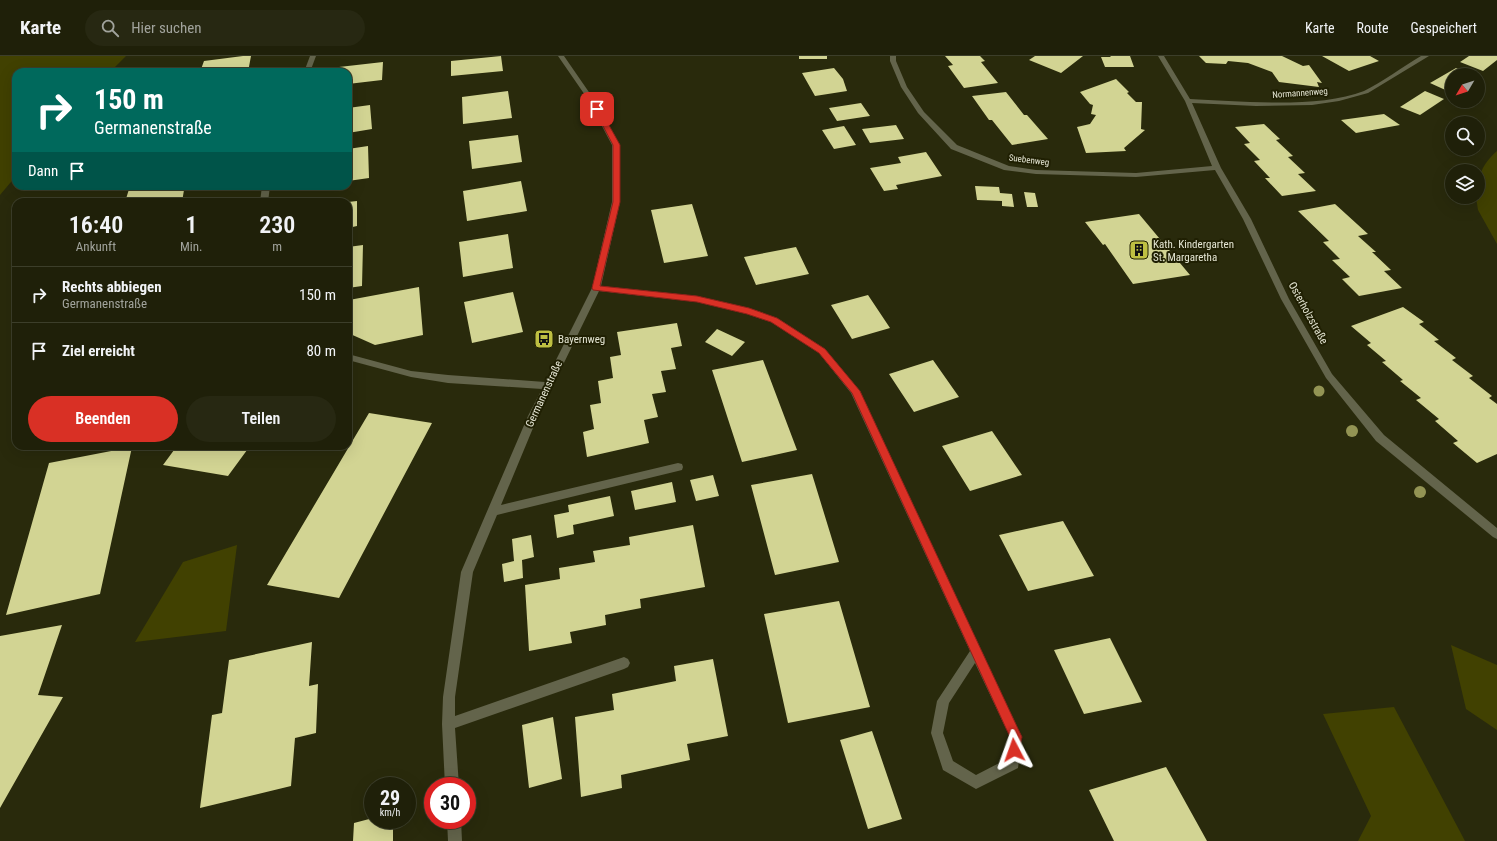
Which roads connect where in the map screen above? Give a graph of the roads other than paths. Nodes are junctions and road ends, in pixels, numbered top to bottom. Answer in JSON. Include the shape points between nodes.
{"nodes":[{"id":1,"x":313,"y":56,"type":"edge"},
{"id":2,"x":561,"y":56,"type":"edge"},
{"id":3,"x":893,"y":56,"type":"edge"},
{"id":4,"x":1161,"y":56,"type":"edge"},
{"id":5,"x":1426,"y":56,"type":"edge"},
{"id":6,"x":308,"y":68,"type":"edge"},
{"id":7,"x":1188,"y":101,"type":"junction"},
{"id":8,"x":1217,"y":168,"type":"junction"},
{"id":9,"x":596,"y":288,"type":"junction"},
{"id":10,"x":352,"y":358,"type":"edge"},
{"id":11,"x":548,"y":386,"type":"junction"},
{"id":12,"x":678,"y":467,"type":"dead end"},
{"id":13,"x":493,"y":511,"type":"junction"},
{"id":14,"x":1497,"y":534,"type":"edge"},
{"id":15,"x":976,"y":652,"type":"junction"},
{"id":16,"x":624,"y":662,"type":"dead end"},
{"id":17,"x":448,"y":724,"type":"junction"},
{"id":18,"x":451,"y":777,"type":"edge"},
{"id":19,"x":454,"y":829,"type":"edge"},
{"id":20,"x":455,"y":841,"type":"edge"}],
"edges":[{"from":1,"to":6,"type":"street"},
{"from":2,"to":9,"type":"street","name":"Germanenstraße","via":[[590,98],[616,145],[616,202]]},
{"from":3,"to":8,"type":"street","name":"Suebenweg","via":[[904,87],[921,114],[954,147],[1007,168],[1036,172],[1136,175]]},
{"from":4,"to":7,"type":"street","name":"Osterholzstraße"},
{"from":5,"to":7,"type":"street","name":"Normannenweg","via":[[1366,92],[1339,99],[1312,103],[1256,104]]},
{"from":7,"to":8,"type":"street","name":"Osterholzstraße"},
{"from":8,"to":14,"type":"street","name":"Osterholzstraße","via":[[1247,219],[1285,299],[1329,376],[1380,438]]},
{"from":9,"to":11,"type":"street","name":"Germanenstraße"},
{"from":9,"to":15,"type":"street","via":[[697,299],[749,311],[774,320],[822,351],[856,391]]},
{"from":10,"to":11,"type":"street","via":[[411,374]]},
{"from":11,"to":13,"type":"street","name":"Germanenstraße"},
{"from":12,"to":13,"type":"street"},
{"from":13,"to":17,"type":"street","name":"Germanenstraße","via":[[468,572],[449,697]]},
{"from":15,"to":15,"type":"street","via":[[1016,737],[1013,763],[976,782],[948,765],[937,733],[943,701]]},
{"from":16,"to":17,"type":"street"},
{"from":17,"to":18,"type":"street","name":"Germanenstraße"},
{"from":19,"to":20,"type":"street"}]}
